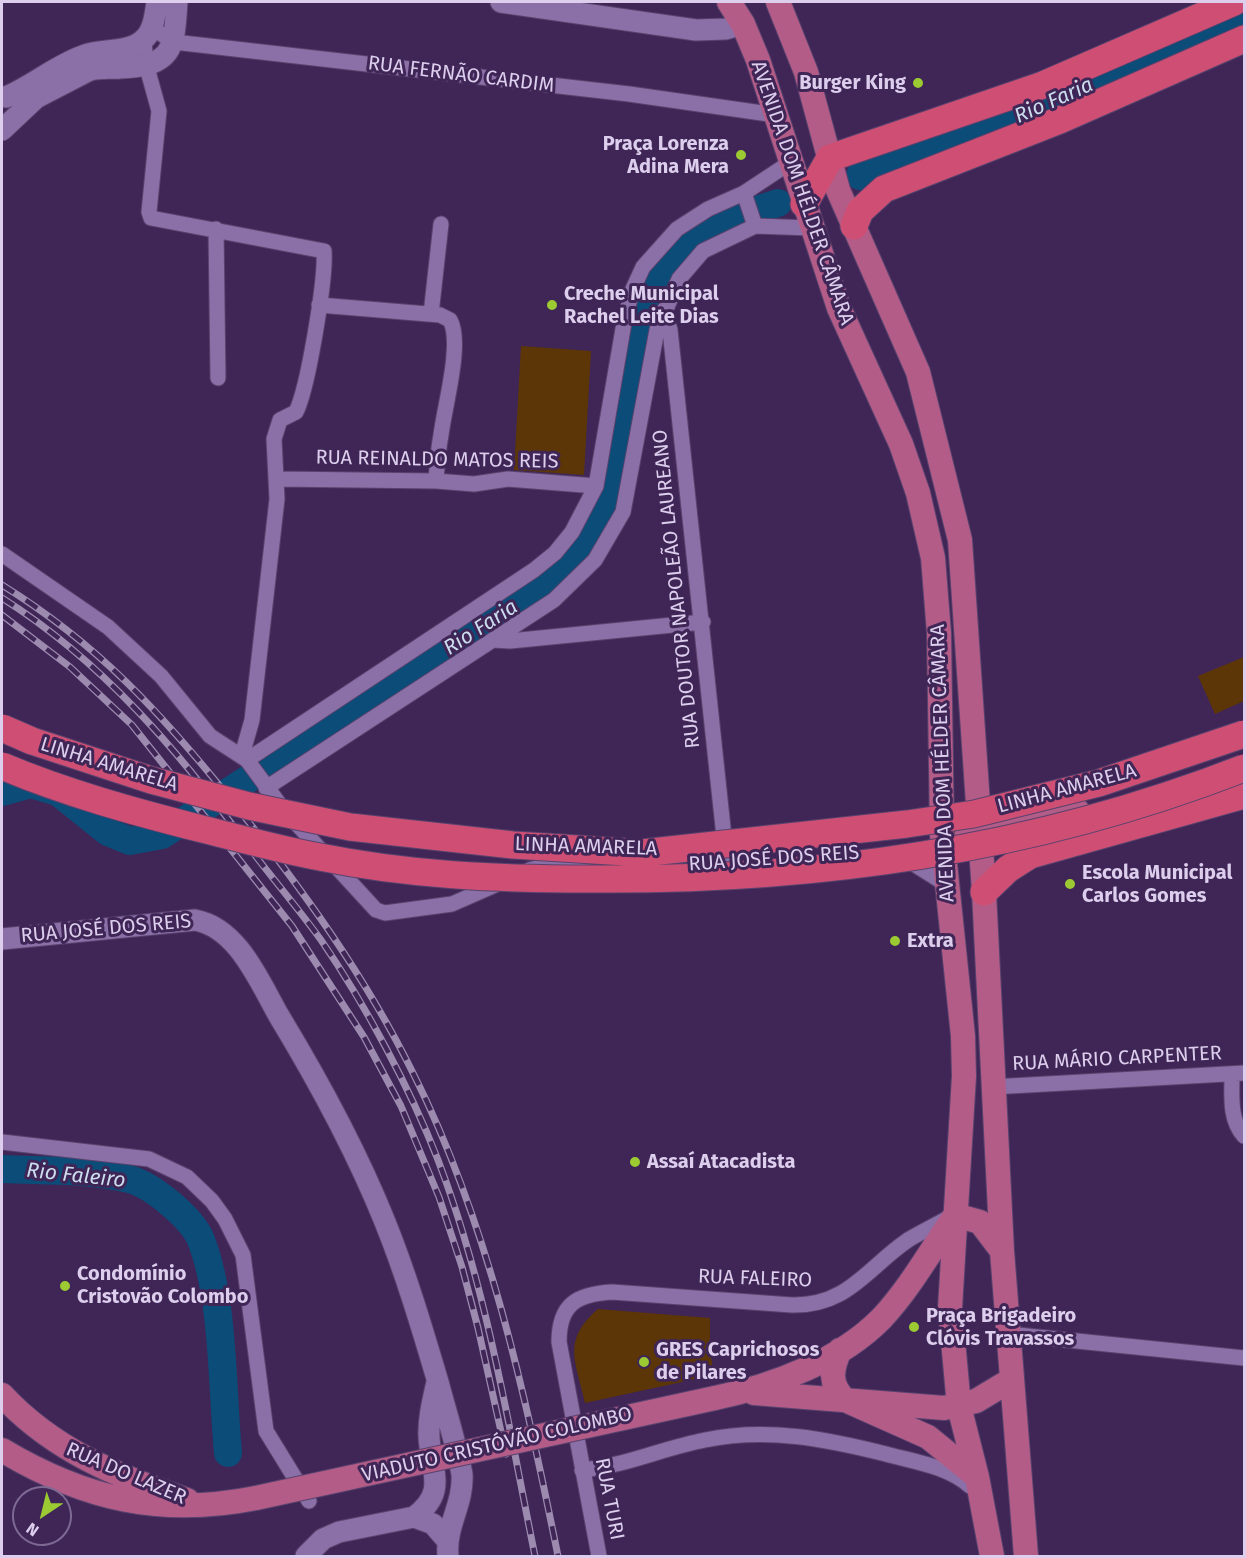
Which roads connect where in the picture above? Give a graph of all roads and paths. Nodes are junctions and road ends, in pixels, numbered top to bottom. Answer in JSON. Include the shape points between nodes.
{"nodes":[{"id":1,"x":157,"y":2,"type":"edge"},
{"id":2,"x":177,"y":2,"type":"edge"},
{"id":3,"x":501,"y":2,"type":"edge"},
{"id":4,"x":729,"y":2,"type":"edge"},
{"id":5,"x":778,"y":2,"type":"edge"},
{"id":6,"x":1234,"y":2,"type":"edge"},
{"id":7,"x":744,"y":13,"type":"edge"},
{"id":8,"x":149,"y":32,"type":"junction"},
{"id":9,"x":1245,"y":39,"type":"edge"},
{"id":10,"x":174,"y":42,"type":"junction"},
{"id":11,"x":146,"y":64,"type":"junction"},
{"id":12,"x":4,"y":96,"type":"edge"},
{"id":13,"x":776,"y":115,"type":"junction"},
{"id":14,"x":8,"y":123,"type":"edge"},
{"id":15,"x":830,"y":158,"type":"junction"},
{"id":16,"x":791,"y":162,"type":"junction"},
{"id":17,"x":746,"y":199,"type":"junction"},
{"id":18,"x":808,"y":216,"type":"junction"},
{"id":19,"x":754,"y":223,"type":"junction"},
{"id":20,"x":441,"y":224,"type":"dead end"},
{"id":21,"x":854,"y":226,"type":"junction"},
{"id":22,"x":216,"y":229,"type":"junction"},
{"id":23,"x":319,"y":305,"type":"junction"},
{"id":24,"x":664,"y":310,"type":"junction"},
{"id":25,"x":431,"y":314,"type":"junction"},
{"id":26,"x":218,"y":378,"type":"dead end"},
{"id":27,"x":278,"y":478,"type":"junction"},
{"id":28,"x":436,"y":481,"type":"junction"},
{"id":29,"x":596,"y":486,"type":"junction"},
{"id":30,"x":2,"y":554,"type":"edge"},
{"id":31,"x":703,"y":622,"type":"junction"},
{"id":32,"x":493,"y":640,"type":"junction"},
{"id":33,"x":2,"y":728,"type":"edge"},
{"id":34,"x":1245,"y":734,"type":"edge"},
{"id":35,"x":2,"y":766,"type":"edge"},
{"id":36,"x":1245,"y":768,"type":"edge"},
{"id":37,"x":254,"y":770,"type":"junction"},
{"id":38,"x":1245,"y":795,"type":"edge"},
{"id":39,"x":978,"y":830,"type":"junction"},
{"id":40,"x":942,"y":835,"type":"junction"},
{"id":41,"x":1069,"y":844,"type":"junction"},
{"id":42,"x":887,"y":849,"type":"junction"},
{"id":43,"x":727,"y":865,"type":"junction"},
{"id":44,"x":946,"y":873,"type":"junction"},
{"id":45,"x":984,"y":892,"type":"junction"},
{"id":46,"x":2,"y":939,"type":"edge"},
{"id":47,"x":1238,"y":1073,"type":"edge"},
{"id":48,"x":992,"y":1087,"type":"junction"},
{"id":49,"x":1245,"y":1136,"type":"edge"},
{"id":50,"x":2,"y":1142,"type":"edge"},
{"id":51,"x":955,"y":1215,"type":"junction"},
{"id":52,"x":1002,"y":1251,"type":"junction"},
{"id":53,"x":567,"y":1308,"type":"joint"},
{"id":54,"x":1008,"y":1334,"type":"junction"},
{"id":55,"x":840,"y":1350,"type":"junction"},
{"id":56,"x":1245,"y":1358,"type":"edge"},
{"id":57,"x":1011,"y":1380,"type":"junction"},
{"id":58,"x":438,"y":1382,"type":"junction"},
{"id":59,"x":738,"y":1393,"type":"junction"},
{"id":60,"x":2,"y":1395,"type":"edge"},
{"id":61,"x":845,"y":1400,"type":"junction"},
{"id":62,"x":959,"y":1406,"type":"junction"},
{"id":63,"x":2,"y":1450,"type":"edge"},
{"id":64,"x":582,"y":1470,"type":"junction"},
{"id":65,"x":979,"y":1487,"type":"junction"},
{"id":66,"x":256,"y":1498,"type":"joint"},
{"id":67,"x":309,"y":1501,"type":"dead end"},
{"id":68,"x":198,"y":1504,"type":"junction"},
{"id":69,"x":414,"y":1517,"type":"junction"},
{"id":70,"x":447,"y":1548,"type":"edge"},
{"id":71,"x":306,"y":1557,"type":"edge"},
{"id":72,"x":599,"y":1557,"type":"edge"},
{"id":73,"x":992,"y":1557,"type":"edge"},
{"id":74,"x":1026,"y":1557,"type":"edge"}],
"edges":[{"from":1,"to":8,"type":"street"},
{"from":2,"to":10,"type":"street"},
{"from":3,"to":7,"type":"street","via":[[696,30],[726,29]]},
{"from":4,"to":7,"type":"main road","name":"AVENIDA DOM HÉLDER CÂMARA"},
{"from":5,"to":15,"type":"main road","name":"AVENIDA DOM HÉLDER CÂMARA","via":[[806,72]]},
{"from":6,"to":15,"type":"highway","via":[[1043,85]]},
{"from":7,"to":13,"type":"main road","name":"AVENIDA DOM HÉLDER CÂMARA"},
{"from":8,"to":10,"type":"street","via":[[158,32]]},
{"from":8,"to":11,"type":"street"},
{"from":8,"to":12,"type":"street","via":[[128,47],[87,54]]},
{"from":9,"to":21,"type":"highway","via":[[1060,120],[884,189],[860,211]]},
{"from":10,"to":11,"type":"street","via":[[164,57]]},
{"from":10,"to":13,"type":"street","name":"RUA FERNÃO CARDIM"},
{"from":11,"to":14,"type":"street","via":[[95,68],[44,93]]},
{"from":11,"to":22,"type":"street","via":[[159,111],[151,218]]},
{"from":12,"to":14,"type":"street","via":[[12,102]]},
{"from":13,"to":16,"type":"main road","name":"AVENIDA DOM HÉLDER CÂMARA"},
{"from":15,"to":18,"type":"highway"},
{"from":15,"to":21,"type":"main road","name":"AVENIDA DOM HÉLDER CÂMARA","via":[[838,190]]},
{"from":16,"to":17,"type":"street"},
{"from":16,"to":18,"type":"main road","name":"AVENIDA DOM HÉLDER CÂMARA"},
{"from":17,"to":19,"type":"street"},
{"from":17,"to":29,"type":"street","via":[[708,209],[677,229],[643,267],[624,322]]},
{"from":18,"to":19,"type":"street"},
{"from":18,"to":40,"type":"main road","name":"AVENIDA DOM HÉLDER CÂMARA","via":[[839,308],[901,444],[918,493],[933,558],[939,633]]},
{"from":19,"to":24,"type":"street","via":[[703,251],[678,279]]},
{"from":20,"to":25,"type":"street"},
{"from":21,"to":39,"type":"main road","name":"AVENIDA DOM HÉLDER CÂMARA","via":[[918,372],[960,540]]},
{"from":22,"to":23,"type":"street","via":[[324,251]]},
{"from":22,"to":26,"type":"street"},
{"from":23,"to":25,"type":"street"},
{"from":23,"to":27,"type":"street","via":[[296,412],[280,420],[274,439]]},
{"from":24,"to":31,"type":"street","name":"RUA DOUTOR NAPOLEÃO LAUREANO","via":[[670,330]]},
{"from":24,"to":32,"type":"street","via":[[623,512],[595,560],[576,581]]},
{"from":25,"to":28,"type":"street","via":[[446,316],[454,335]]},
{"from":27,"to":28,"type":"street","name":"RUA REINALDO MATOS REIS"},
{"from":27,"to":37,"type":"street","via":[[252,720]]},
{"from":28,"to":29,"type":"street","name":"RUA REINALDO MATOS REIS","via":[[474,484],[508,479]]},
{"from":29,"to":37,"type":"street","via":[[573,532],[555,553]]},
{"from":30,"to":37,"type":"street","name":"RUA JOSÉ DOS REIS","via":[[108,627],[161,676],[210,736]]},
{"from":31,"to":32,"type":"street"},
{"from":31,"to":43,"type":"street","name":"RUA DOUTOR NAPOLEÃO LAUREANO"},
{"from":32,"to":37,"type":"street"},
{"from":33,"to":34,"type":"highway","name":"LINHA AMARELA","bridge":true,"via":[[151,780],[350,827],[513,845],[642,853],[974,814],[1099,783]]},
{"from":35,"to":36,"type":"highway","name":"LINHA AMARELA","bridge":true,"via":[[152,816],[321,858],[510,879],[656,880],[847,868],[980,846],[1106,815]]},
{"from":37,"to":43,"type":"street","name":"RUA JOSÉ DOS REIS","via":[[362,898],[385,914],[464,900],[549,865]]},
{"from":38,"to":41,"type":"highway"},
{"from":39,"to":41,"type":"main road","via":[[1066,807],[1083,816],[1079,835]]},
{"from":39,"to":44,"type":"main road","via":[[954,848]]},
{"from":39,"to":45,"type":"main road","name":"AVENIDA DOM HÉLDER CÂMARA"},
{"from":40,"to":42,"type":"street","name":"RUA JOSÉ DOS REIS","via":[[924,843]]},
{"from":40,"to":44,"type":"main road","name":"AVENIDA DOM HÉLDER CÂMARA"},
{"from":41,"to":45,"type":"highway","via":[[1018,861]]},
{"from":42,"to":43,"type":"street","name":"RUA JOSÉ DOS REIS"},
{"from":42,"to":44,"type":"street","name":"RUA JOSÉ DOS REIS"},
{"from":44,"to":51,"type":"main road","name":"AVENIDA DOM HÉLDER CÂMARA","via":[[964,1076]]},
{"from":45,"to":48,"type":"main road","name":"AVENIDA DOM HÉLDER CÂMARA"},
{"from":46,"to":58,"type":"street","name":"RUA JOSÉ DOS REIS","via":[[178,920],[210,923],[235,945],[301,1052],[345,1135],[389,1232]]},
{"from":47,"to":48,"type":"street","name":"RUA MÁRIO CARPENTER"},
{"from":47,"to":49,"type":"street","via":[[1233,1113]]},
{"from":48,"to":52,"type":"main road","name":"AVENIDA DOM HÉLDER CÂMARA"},
{"from":50,"to":67,"type":"street","via":[[149,1159],[187,1178],[212,1200],[243,1255],[266,1431]]},
{"from":51,"to":52,"type":"main road","via":[[980,1222]]},
{"from":51,"to":53,"type":"street","name":"RUA FALEIRO","via":[[908,1241],[844,1293],[820,1303],[792,1305],[612,1292],[581,1297]]},
{"from":51,"to":55,"type":"main road","via":[[893,1305],[870,1329]]},
{"from":51,"to":62,"type":"main road","name":"AVENIDA DOM HÉLDER CÂMARA","via":[[950,1308]]},
{"from":52,"to":54,"type":"main road","name":"AVENIDA DOM HÉLDER CÂMARA"},
{"from":53,"to":64,"type":"street","name":"RUA TURI","via":[[559,1342]]},
{"from":54,"to":56,"type":"street"},
{"from":54,"to":57,"type":"main road","name":"AVENIDA DOM HÉLDER CÂMARA"},
{"from":55,"to":59,"type":"main road","via":[[795,1373]]},
{"from":55,"to":61,"type":"main road","via":[[832,1366],[833,1380]]},
{"from":57,"to":62,"type":"main road","via":[[986,1396]]},
{"from":57,"to":74,"type":"main road","name":"AVENIDA DOM HÉLDER CÂMARA"},
{"from":58,"to":69,"type":"street","via":[[429,1435],[435,1490],[429,1505]]},
{"from":58,"to":70,"type":"street","via":[[462,1482]]},
{"from":59,"to":61,"type":"main road"},
{"from":59,"to":66,"type":"main road","name":"VIADUTO CRISTÓVÃO COLOMBO","bridge":true},
{"from":60,"to":68,"type":"main road","name":"RUA DO LAZER","via":[[36,1429],[73,1454]]},
{"from":61,"to":62,"type":"main road","via":[[928,1408]]},
{"from":61,"to":65,"type":"main road","via":[[928,1437]]},
{"from":62,"to":65,"type":"main road","name":"AVENIDA DOM HÉLDER CÂMARA"},
{"from":63,"to":68,"type":"main road","name":"RUA DO LAZER","via":[[47,1476],[130,1503]]},
{"from":64,"to":65,"type":"street","via":[[620,1465],[703,1440],[774,1433],[825,1440],[940,1468]]},
{"from":64,"to":72,"type":"street","name":"RUA TURI"},
{"from":65,"to":73,"type":"main road","name":"AVENIDA DOM HÉLDER CÂMARA"},
{"from":66,"to":68,"type":"main road","name":"RUA DO LAZER"},
{"from":69,"to":70,"type":"street","via":[[433,1524]]},
{"from":69,"to":71,"type":"street","via":[[339,1532],[323,1539]]}]}
